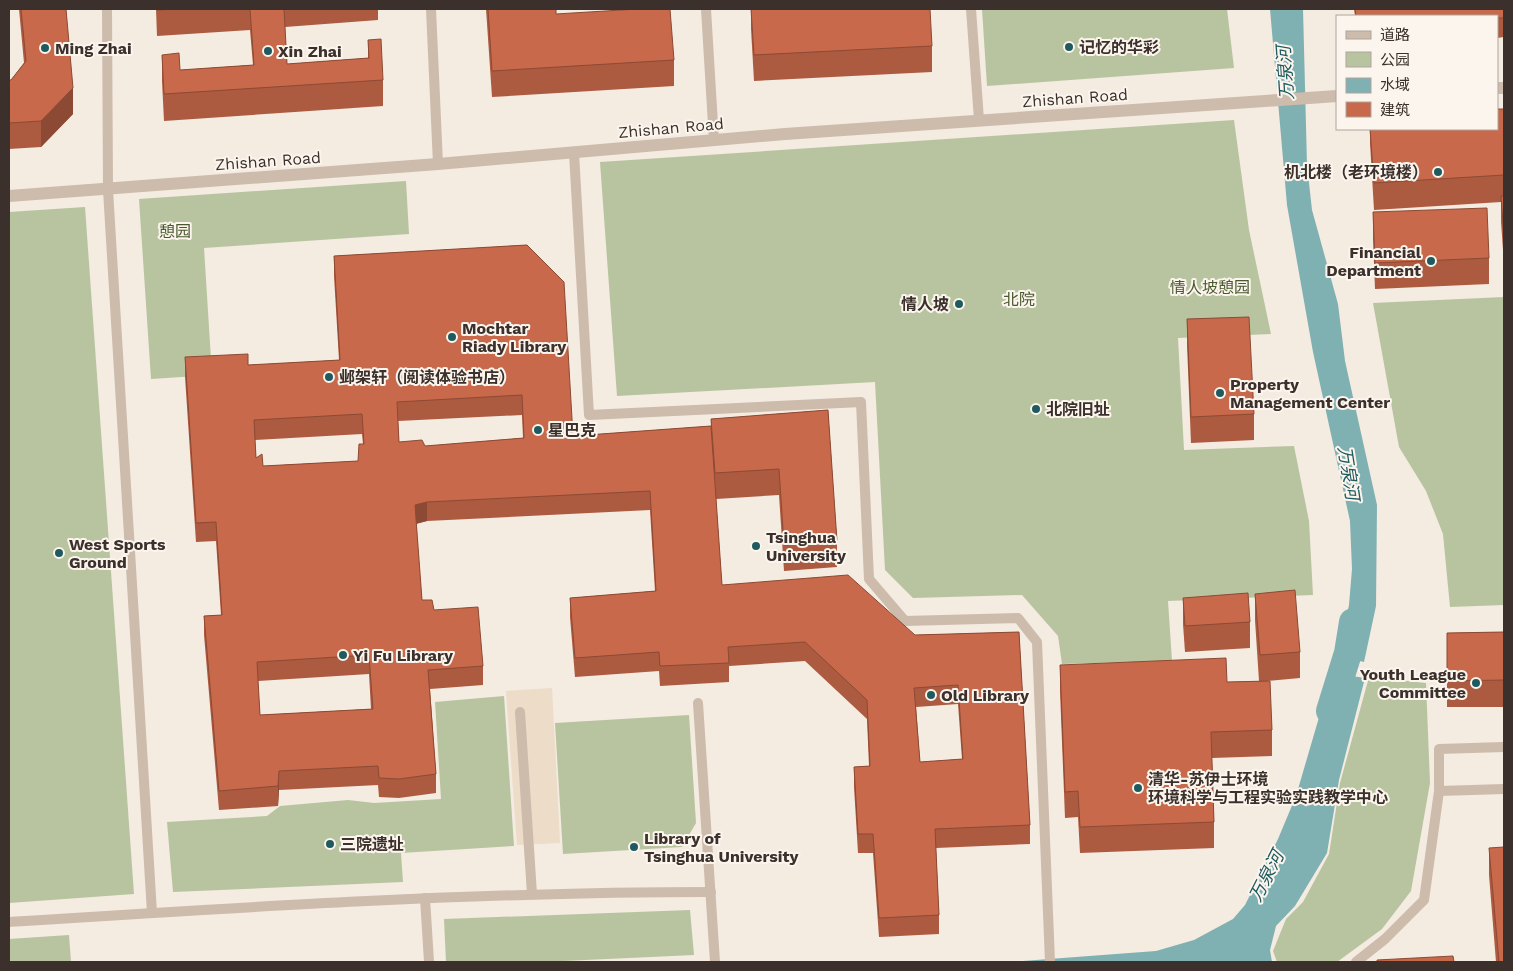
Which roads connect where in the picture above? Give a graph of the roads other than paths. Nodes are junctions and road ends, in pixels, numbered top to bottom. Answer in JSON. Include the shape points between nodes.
{"nodes":[{"id":1,"x":107,"y":9,"type":"edge"},
{"id":2,"x":431,"y":9,"type":"edge"},
{"id":3,"x":706,"y":9,"type":"edge"},
{"id":4,"x":971,"y":9,"type":"edge"},
{"id":5,"x":1336,"y":96,"type":"edge"},
{"id":6,"x":979,"y":120,"type":"junction"},
{"id":7,"x":714,"y":141,"type":"junction"},
{"id":8,"x":574,"y":152,"type":"junction"},
{"id":9,"x":438,"y":164,"type":"junction"},
{"id":10,"x":108,"y":190,"type":"junction"},
{"id":11,"x":9,"y":196,"type":"edge"},
{"id":12,"x":698,"y":703,"type":"dead end"},
{"id":13,"x":520,"y":712,"type":"dead end"},
{"id":14,"x":1504,"y":747,"type":"edge"},
{"id":15,"x":1504,"y":788,"type":"edge"},
{"id":16,"x":1439,"y":791,"type":"junction"},
{"id":17,"x":711,"y":892,"type":"junction"},
{"id":18,"x":532,"y":894,"type":"junction"},
{"id":19,"x":425,"y":898,"type":"junction"},
{"id":20,"x":152,"y":913,"type":"junction"},
{"id":21,"x":9,"y":922,"type":"edge"},
{"id":22,"x":715,"y":960,"type":"edge"},
{"id":23,"x":429,"y":962,"type":"edge"},
{"id":24,"x":1050,"y":962,"type":"edge"},
{"id":25,"x":1356,"y":962,"type":"edge"}],
"edges":[{"from":1,"to":10,"type":"lane"},
{"from":2,"to":9,"type":"lane"},
{"from":3,"to":7,"type":"lane"},
{"from":4,"to":6,"type":"lane"},
{"from":5,"to":6,"type":"street","name":"Zhishan Road"},
{"from":6,"to":7,"type":"street","name":"Zhishan Road"},
{"from":7,"to":8,"type":"street","name":"Zhishan Road"},
{"from":8,"to":9,"type":"street","name":"Zhishan Road"},
{"from":8,"to":24,"type":"lane","via":[[589,414],[860,402],[869,578],[905,621],[1018,618],[1038,642]]},
{"from":9,"to":10,"type":"street","name":"Zhishan Road"},
{"from":10,"to":11,"type":"street","name":"Zhishan Road"},
{"from":10,"to":20,"type":"lane"},
{"from":12,"to":17,"type":"lane"},
{"from":13,"to":18,"type":"lane"},
{"from":14,"to":16,"type":"lane","via":[[1439,749]]},
{"from":15,"to":16,"type":"lane"},
{"from":16,"to":25,"type":"lane","via":[[1424,900],[1385,939]]},
{"from":17,"to":18,"type":"lane"},
{"from":17,"to":22,"type":"lane"},
{"from":18,"to":19,"type":"lane"},
{"from":19,"to":20,"type":"lane"},
{"from":19,"to":23,"type":"lane"},
{"from":20,"to":21,"type":"lane"}]}
